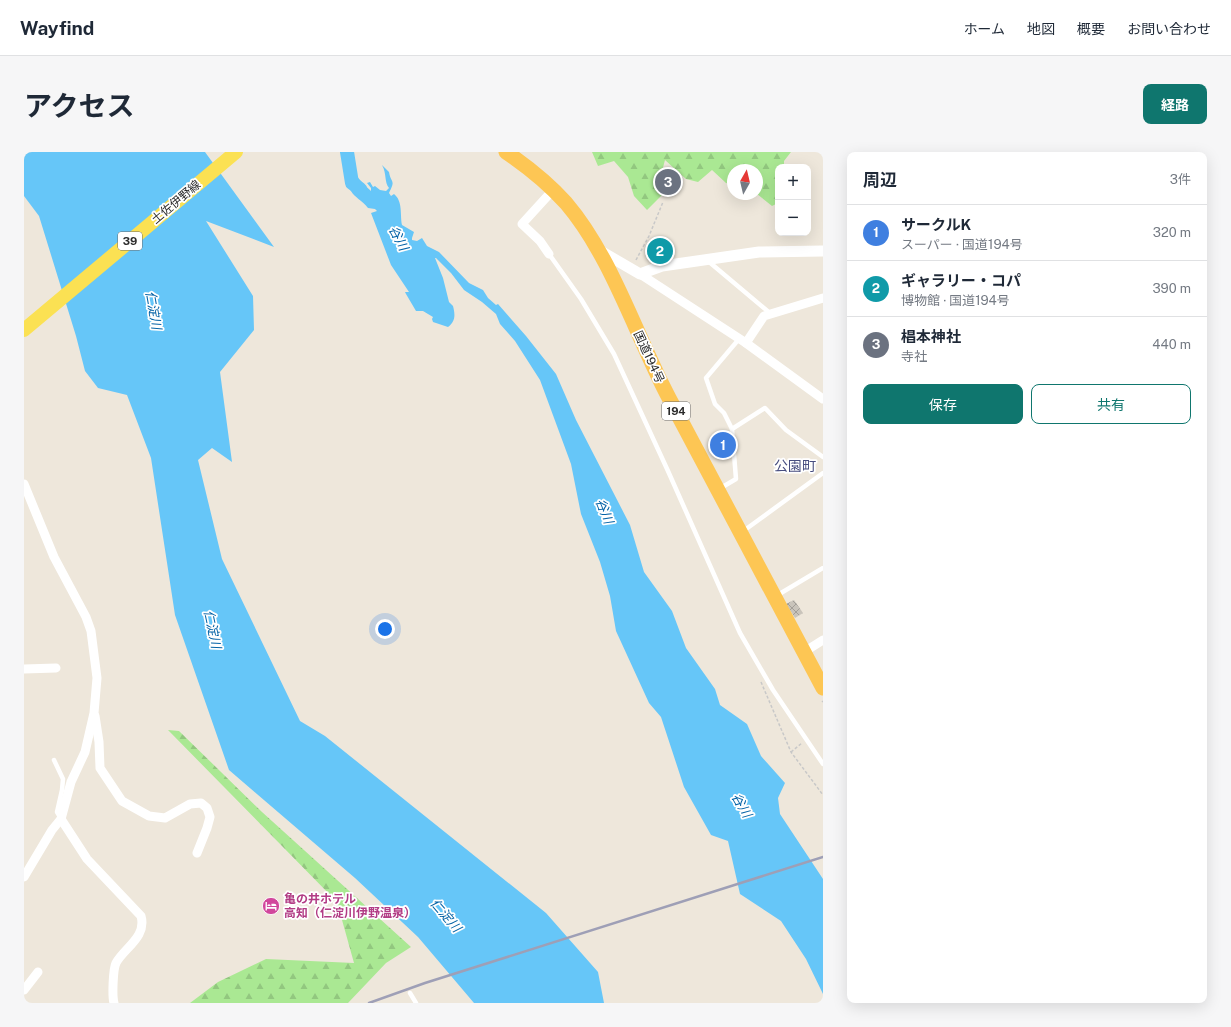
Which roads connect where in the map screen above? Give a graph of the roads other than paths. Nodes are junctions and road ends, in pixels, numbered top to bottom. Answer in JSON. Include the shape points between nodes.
{"nodes":[{"id":1,"x":236,"y":152,"type":"edge"},
{"id":2,"x":506,"y":152,"type":"edge"},
{"id":3,"x":553,"y":190,"type":"junction"},
{"id":4,"x":597,"y":248,"type":"junction"},
{"id":5,"x":823,"y":251,"type":"edge"},
{"id":6,"x":549,"y":254,"type":"joint"},
{"id":7,"x":706,"y":260,"type":"junction"},
{"id":8,"x":636,"y":272,"type":"junction"},
{"id":9,"x":823,"y":298,"type":"edge"},
{"id":10,"x":771,"y":314,"type":"junction"},
{"id":11,"x":24,"y":330,"type":"edge"},
{"id":12,"x":742,"y":341,"type":"junction"},
{"id":13,"x":823,"y":399,"type":"edge"},
{"id":14,"x":732,"y":429,"type":"junction"},
{"id":15,"x":823,"y":457,"type":"edge"},
{"id":16,"x":823,"y":473,"type":"edge"},
{"id":17,"x":24,"y":484,"type":"edge"},
{"id":18,"x":717,"y":490,"type":"junction"},
{"id":19,"x":740,"y":533,"type":"junction"},
{"id":20,"x":823,"y":568,"type":"edge"},
{"id":21,"x":775,"y":597,"type":"junction"},
{"id":22,"x":823,"y":640,"type":"edge"},
{"id":23,"x":804,"y":652,"type":"junction"},
{"id":24,"x":56,"y":668,"type":"dead end"},
{"id":25,"x":24,"y":669,"type":"edge"},
{"id":26,"x":823,"y":697,"type":"edge"},
{"id":27,"x":94,"y":713,"type":"junction"},
{"id":28,"x":54,"y":760,"type":"dead end"},
{"id":29,"x":823,"y":764,"type":"edge"},
{"id":30,"x":61,"y":819,"type":"junction"},
{"id":31,"x":197,"y":853,"type":"dead end"},
{"id":32,"x":24,"y":878,"type":"edge"},
{"id":33,"x":38,"y":972,"type":"dead end"},
{"id":34,"x":24,"y":990,"type":"edge"},
{"id":35,"x":410,"y":993,"type":"dead end"},
{"id":36,"x":114,"y":1003,"type":"edge"},
{"id":37,"x":416,"y":1003,"type":"edge"}],
"edges":[{"from":1,"to":11,"type":"main road","name":"土佐伊野線","number":"39"},
{"from":2,"to":3,"type":"highway","name":"国道194号","number":"194","via":[[538,175]]},
{"from":3,"to":4,"type":"highway","name":"国道194号","number":"194","via":[[576,216]]},
{"from":3,"to":6,"type":"street","via":[[522,224],[540,241]]},
{"from":4,"to":8,"type":"street"},
{"from":4,"to":18,"type":"highway","name":"国道194号","number":"194","via":[[662,385]]},
{"from":5,"to":7,"type":"street","via":[[759,252]]},
{"from":6,"to":29,"type":"lane","via":[[581,299],[614,354],[740,633],[773,690]]},
{"from":7,"to":8,"type":"street"},
{"from":7,"to":10,"type":"lane"},
{"from":8,"to":12,"type":"street"},
{"from":9,"to":10,"type":"street"},
{"from":10,"to":12,"type":"street","via":[[764,316]]},
{"from":12,"to":13,"type":"street"},
{"from":12,"to":14,"type":"lane","via":[[706,378],[714,404],[724,413]]},
{"from":14,"to":15,"type":"lane","via":[[765,408],[786,430]]},
{"from":14,"to":18,"type":"lane","via":[[736,479]]},
{"from":16,"to":19,"type":"lane"},
{"from":17,"to":27,"type":"street","via":[[54,557],[91,631],[97,678]]},
{"from":18,"to":19,"type":"highway","name":"国道194号","number":"194"},
{"from":19,"to":21,"type":"highway","name":"国道194号","number":"194"},
{"from":20,"to":21,"type":"lane"},
{"from":21,"to":23,"type":"highway","name":"国道194号","number":"194"},
{"from":22,"to":23,"type":"street"},
{"from":23,"to":26,"type":"highway","name":"国道194号","number":"194"},
{"from":24,"to":25,"type":"street"},
{"from":27,"to":30,"type":"street","via":[[85,752],[71,782]]},
{"from":27,"to":31,"type":"street","via":[[100,768],[122,801],[149,816],[164,818],[190,804],[201,803],[207,808],[210,816]]},
{"from":28,"to":30,"type":"lane","via":[[63,780],[57,812]]},
{"from":30,"to":32,"type":"street"},
{"from":30,"to":36,"type":"street","via":[[87,859],[141,916],[142,923],[138,936],[116,964]]},
{"from":33,"to":34,"type":"street"},
{"from":35,"to":37,"type":"lane"}]}
